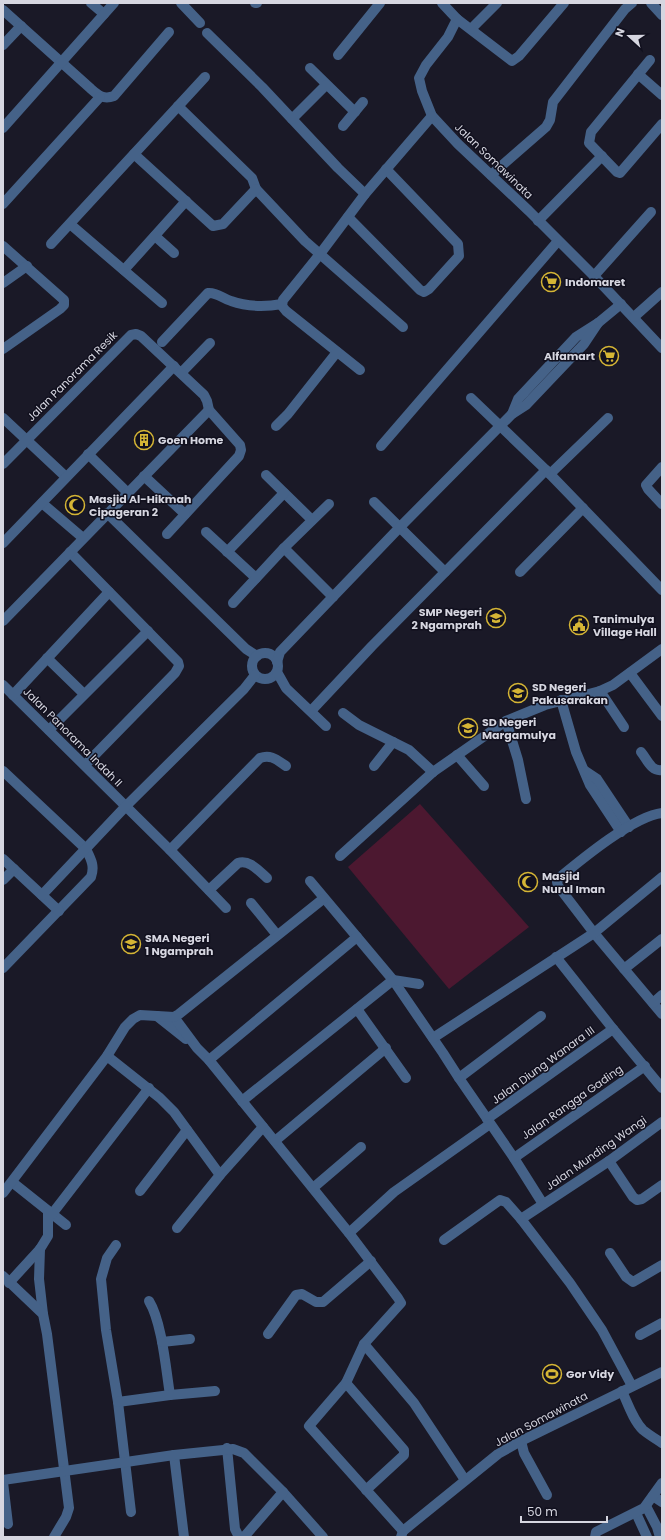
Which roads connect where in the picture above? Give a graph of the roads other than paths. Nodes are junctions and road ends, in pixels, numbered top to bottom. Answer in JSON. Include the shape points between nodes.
{"nodes":[{"id":1,"x":91,"y":3,"type":"edge"},
{"id":2,"x":114,"y":3,"type":"edge"},
{"id":3,"x":181,"y":3,"type":"edge"},
{"id":4,"x":380,"y":3,"type":"edge"},
{"id":5,"x":442,"y":3,"type":"edge"},
{"id":6,"x":497,"y":3,"type":"edge"},
{"id":7,"x":564,"y":3,"type":"edge"},
{"id":8,"x":632,"y":3,"type":"edge"},
{"id":9,"x":651,"y":3,"type":"edge"},
{"id":10,"x":3,"y":10,"type":"edge"},
{"id":11,"x":104,"y":14,"type":"junction"},
{"id":12,"x":662,"y":16,"type":"edge"},
{"id":13,"x":457,"y":19,"type":"junction"},
{"id":14,"x":200,"y":23,"type":"dead end"},
{"id":15,"x":21,"y":26,"type":"junction"},
{"id":16,"x":471,"y":29,"type":"junction"},
{"id":17,"x":169,"y":32,"type":"dead end"},
{"id":18,"x":207,"y":33,"type":"dead end"},
{"id":19,"x":3,"y":45,"type":"edge"},
{"id":20,"x":338,"y":55,"type":"dead end"},
{"id":21,"x":650,"y":60,"type":"dead end"},
{"id":22,"x":62,"y":63,"type":"junction"},
{"id":23,"x":310,"y":68,"type":"dead end"},
{"id":24,"x":638,"y":74,"type":"junction"},
{"id":25,"x":205,"y":77,"type":"dead end"},
{"id":26,"x":326,"y":85,"type":"junction"},
{"id":27,"x":662,"y":95,"type":"edge"},
{"id":28,"x":100,"y":97,"type":"junction"},
{"id":29,"x":363,"y":102,"type":"dead end"},
{"id":30,"x":178,"y":106,"type":"junction"},
{"id":31,"x":355,"y":112,"type":"junction"},
{"id":32,"x":432,"y":116,"type":"junction"},
{"id":33,"x":292,"y":119,"type":"junction"},
{"id":34,"x":662,"y":124,"type":"edge"},
{"id":35,"x":342,"y":126,"type":"dead end"},
{"id":36,"x":3,"y":128,"type":"edge"},
{"id":37,"x":134,"y":154,"type":"junction"},
{"id":38,"x":602,"y":156,"type":"junction"},
{"id":39,"x":386,"y":169,"type":"junction"},
{"id":40,"x":491,"y":175,"type":"junction"},
{"id":41,"x":256,"y":189,"type":"junction"},
{"id":42,"x":365,"y":194,"type":"junction"},
{"id":43,"x":186,"y":202,"type":"junction"},
{"id":44,"x":3,"y":204,"type":"edge"},
{"id":45,"x":651,"y":212,"type":"dead end"},
{"id":46,"x":348,"y":216,"type":"junction"},
{"id":47,"x":538,"y":221,"type":"junction"},
{"id":48,"x":70,"y":224,"type":"junction"},
{"id":49,"x":155,"y":236,"type":"junction"},
{"id":50,"x":558,"y":241,"type":"junction"},
{"id":51,"x":51,"y":244,"type":"dead end"},
{"id":52,"x":3,"y":246,"type":"edge"},
{"id":53,"x":174,"y":253,"type":"dead end"},
{"id":54,"x":320,"y":254,"type":"junction"},
{"id":55,"x":27,"y":266,"type":"junction"},
{"id":56,"x":124,"y":270,"type":"junction"},
{"id":57,"x":594,"y":276,"type":"junction"},
{"id":58,"x":3,"y":283,"type":"edge"},
{"id":59,"x":662,"y":292,"type":"edge"},
{"id":60,"x":162,"y":303,"type":"dead end"},
{"id":61,"x":282,"y":304,"type":"junction"},
{"id":62,"x":621,"y":304,"type":"junction"},
{"id":63,"x":634,"y":317,"type":"junction"},
{"id":64,"x":403,"y":327,"type":"dead end"},
{"id":65,"x":162,"y":342,"type":"dead end"},
{"id":66,"x":210,"y":343,"type":"dead end"},
{"id":67,"x":662,"y":348,"type":"edge"},
{"id":68,"x":3,"y":349,"type":"edge"},
{"id":69,"x":337,"y":352,"type":"junction"},
{"id":70,"x":178,"y":370,"type":"junction"},
{"id":71,"x":360,"y":370,"type":"dead end"},
{"id":72,"x":471,"y":398,"type":"dead end"},
{"id":73,"x":209,"y":410,"type":"junction"},
{"id":74,"x":3,"y":418,"type":"edge"},
{"id":75,"x":608,"y":418,"type":"dead end"},
{"id":76,"x":276,"y":426,"type":"dead end"},
{"id":77,"x":500,"y":427,"type":"junction"},
{"id":78,"x":26,"y":440,"type":"junction"},
{"id":79,"x":381,"y":446,"type":"dead end"},
{"id":80,"x":88,"y":454,"type":"junction"},
{"id":81,"x":3,"y":464,"type":"edge"},
{"id":82,"x":662,"y":467,"type":"edge"},
{"id":83,"x":548,"y":472,"type":"junction"},
{"id":84,"x":266,"y":475,"type":"dead end"},
{"id":85,"x":144,"y":476,"type":"junction"},
{"id":86,"x":66,"y":477,"type":"junction"},
{"id":87,"x":128,"y":493,"type":"junction"},
{"id":88,"x":284,"y":493,"type":"junction"},
{"id":89,"x":374,"y":502,"type":"dead end"},
{"id":90,"x":42,"y":503,"type":"junction"},
{"id":91,"x":329,"y":504,"type":"dead end"},
{"id":92,"x":662,"y":504,"type":"edge"},
{"id":93,"x":583,"y":508,"type":"junction"},
{"id":94,"x":107,"y":513,"type":"junction"},
{"id":95,"x":185,"y":514,"type":"junction"},
{"id":96,"x":312,"y":520,"type":"junction"},
{"id":97,"x":400,"y":527,"type":"junction"},
{"id":98,"x":206,"y":532,"type":"dead end"},
{"id":99,"x":167,"y":534,"type":"dead end"},
{"id":100,"x":83,"y":538,"type":"junction"},
{"id":101,"x":3,"y":543,"type":"edge"},
{"id":102,"x":284,"y":548,"type":"junction"},
{"id":103,"x":70,"y":552,"type":"junction"},
{"id":104,"x":227,"y":552,"type":"junction"},
{"id":105,"x":445,"y":572,"type":"junction"},
{"id":106,"x":520,"y":572,"type":"dead end"},
{"id":107,"x":256,"y":578,"type":"junction"},
{"id":108,"x":662,"y":590,"type":"edge"},
{"id":109,"x":109,"y":592,"type":"junction"},
{"id":110,"x":333,"y":597,"type":"junction"},
{"id":111,"x":233,"y":603,"type":"dead end"},
{"id":112,"x":3,"y":621,"type":"edge"},
{"id":113,"x":148,"y":631,"type":"junction"},
{"id":114,"x":662,"y":649,"type":"edge"},
{"id":115,"x":253,"y":656,"type":"junction"},
{"id":116,"x":47,"y":658,"type":"junction"},
{"id":117,"x":270,"y":667,"type":"junction"},
{"id":118,"x":630,"y":672,"type":"junction"},
{"id":119,"x":3,"y":685,"type":"edge"},
{"id":120,"x":600,"y":691,"type":"junction"},
{"id":121,"x":84,"y":694,"type":"junction"},
{"id":122,"x":13,"y":695,"type":"junction"},
{"id":123,"x":561,"y":700,"type":"junction"},
{"id":124,"x":311,"y":711,"type":"junction"},
{"id":125,"x":343,"y":713,"type":"dead end"},
{"id":126,"x":662,"y":716,"type":"edge"},
{"id":127,"x":506,"y":721,"type":"junction"},
{"id":128,"x":326,"y":726,"type":"dead end"},
{"id":129,"x":624,"y":727,"type":"dead end"},
{"id":130,"x":49,"y":730,"type":"junction"},
{"id":131,"x":392,"y":742,"type":"junction"},
{"id":132,"x":641,"y":752,"type":"dead end"},
{"id":133,"x":457,"y":755,"type":"junction"},
{"id":134,"x":85,"y":765,"type":"junction"},
{"id":135,"x":286,"y":766,"type":"dead end"},
{"id":136,"x":374,"y":766,"type":"dead end"},
{"id":137,"x":662,"y":770,"type":"edge"},
{"id":138,"x":3,"y":771,"type":"edge"},
{"id":139,"x":433,"y":772,"type":"junction"},
{"id":140,"x":484,"y":786,"type":"dead end"},
{"id":141,"x":526,"y":799,"type":"dead end"},
{"id":142,"x":126,"y":806,"type":"junction"},
{"id":143,"x":662,"y":813,"type":"edge"},
{"id":144,"x":625,"y":830,"type":"junction"},
{"id":145,"x":86,"y":849,"type":"junction"},
{"id":146,"x":170,"y":850,"type":"junction"},
{"id":147,"x":340,"y":856,"type":"dead end"},
{"id":148,"x":3,"y":859,"type":"edge"},
{"id":149,"x":14,"y":869,"type":"junction"},
{"id":150,"x":662,"y":877,"type":"edge"},
{"id":151,"x":268,"y":878,"type":"dead end"},
{"id":152,"x":3,"y":880,"type":"edge"},
{"id":153,"x":310,"y":882,"type":"dead end"},
{"id":154,"x":209,"y":890,"type":"junction"},
{"id":155,"x":42,"y":895,"type":"junction"},
{"id":156,"x":323,"y":899,"type":"junction"},
{"id":157,"x":251,"y":903,"type":"dead end"},
{"id":158,"x":226,"y":908,"type":"dead end"},
{"id":159,"x":59,"y":911,"type":"junction"},
{"id":160,"x":594,"y":932,"type":"junction"},
{"id":161,"x":277,"y":936,"type":"junction"},
{"id":162,"x":357,"y":937,"type":"junction"},
{"id":163,"x":662,"y":939,"type":"edge"},
{"id":164,"x":556,"y":957,"type":"junction"},
{"id":165,"x":3,"y":968,"type":"edge"},
{"id":166,"x":624,"y":969,"type":"junction"},
{"id":167,"x":393,"y":980,"type":"junction"},
{"id":168,"x":419,"y":984,"type":"dead end"},
{"id":169,"x":662,"y":995,"type":"edge"},
{"id":170,"x":653,"y":1002,"type":"junction"},
{"id":171,"x":357,"y":1009,"type":"junction"},
{"id":172,"x":662,"y":1014,"type":"edge"},
{"id":173,"x":157,"y":1016,"type":"junction"},
{"id":174,"x":541,"y":1016,"type":"dead end"},
{"id":175,"x":174,"y":1017,"type":"junction"},
{"id":176,"x":613,"y":1029,"type":"junction"},
{"id":177,"x":433,"y":1038,"type":"junction"},
{"id":178,"x":197,"y":1048,"type":"junction"},
{"id":179,"x":386,"y":1048,"type":"junction"},
{"id":180,"x":107,"y":1056,"type":"junction"},
{"id":181,"x":209,"y":1060,"type":"junction"},
{"id":182,"x":645,"y":1066,"type":"junction"},
{"id":183,"x":406,"y":1078,"type":"dead end"},
{"id":184,"x":459,"y":1078,"type":"junction"},
{"id":185,"x":149,"y":1088,"type":"junction"},
{"id":186,"x":662,"y":1088,"type":"edge"},
{"id":187,"x":242,"y":1101,"type":"junction"},
{"id":188,"x":488,"y":1122,"type":"junction"},
{"id":189,"x":662,"y":1122,"type":"edge"},
{"id":190,"x":263,"y":1127,"type":"junction"},
{"id":191,"x":187,"y":1130,"type":"junction"},
{"id":192,"x":275,"y":1141,"type":"junction"},
{"id":193,"x":361,"y":1147,"type":"dead end"},
{"id":194,"x":514,"y":1158,"type":"junction"},
{"id":195,"x":609,"y":1161,"type":"junction"},
{"id":196,"x":220,"y":1175,"type":"junction"},
{"id":197,"x":12,"y":1182,"type":"junction"},
{"id":198,"x":662,"y":1185,"type":"edge"},
{"id":199,"x":313,"y":1188,"type":"junction"},
{"id":200,"x":140,"y":1191,"type":"dead end"},
{"id":201,"x":3,"y":1193,"type":"edge"},
{"id":202,"x":543,"y":1204,"type":"junction"},
{"id":203,"x":50,"y":1213,"type":"junction"},
{"id":204,"x":521,"y":1219,"type":"junction"},
{"id":205,"x":66,"y":1225,"type":"dead end"},
{"id":206,"x":178,"y":1228,"type":"dead end"},
{"id":207,"x":349,"y":1233,"type":"junction"},
{"id":208,"x":444,"y":1240,"type":"dead end"},
{"id":209,"x":116,"y":1245,"type":"dead end"},
{"id":210,"x":40,"y":1249,"type":"junction"},
{"id":211,"x":610,"y":1253,"type":"dead end"},
{"id":212,"x":371,"y":1261,"type":"junction"},
{"id":213,"x":662,"y":1265,"type":"edge"},
{"id":214,"x":6,"y":1279,"type":"edge"},
{"id":215,"x":150,"y":1301,"type":"dead end"},
{"id":216,"x":43,"y":1314,"type":"junction"},
{"id":217,"x":661,"y":1327,"type":"edge"},
{"id":218,"x":268,"y":1334,"type":"dead end"},
{"id":219,"x":640,"y":1335,"type":"dead end"},
{"id":220,"x":190,"y":1339,"type":"dead end"},
{"id":221,"x":162,"y":1342,"type":"junction"},
{"id":222,"x":364,"y":1344,"type":"junction"},
{"id":223,"x":662,"y":1372,"type":"edge"},
{"id":224,"x":346,"y":1383,"type":"junction"},
{"id":225,"x":627,"y":1388,"type":"junction"},
{"id":226,"x":214,"y":1391,"type":"dead end"},
{"id":227,"x":170,"y":1395,"type":"junction"},
{"id":228,"x":118,"y":1402,"type":"junction"},
{"id":229,"x":521,"y":1441,"type":"junction"},
{"id":230,"x":662,"y":1443,"type":"edge"},
{"id":231,"x":227,"y":1448,"type":"junction"},
{"id":232,"x":174,"y":1455,"type":"junction"},
{"id":233,"x":126,"y":1462,"type":"junction"},
{"id":234,"x":65,"y":1471,"type":"junction"},
{"id":235,"x":465,"y":1480,"type":"junction"},
{"id":236,"x":3,"y":1481,"type":"edge"},
{"id":237,"x":662,"y":1483,"type":"edge"},
{"id":238,"x":366,"y":1490,"type":"junction"},
{"id":239,"x":283,"y":1492,"type":"junction"},
{"id":240,"x":547,"y":1495,"type":"dead end"},
{"id":241,"x":658,"y":1499,"type":"edge"},
{"id":242,"x":646,"y":1506,"type":"junction"},
{"id":243,"x":131,"y":1512,"type":"dead end"},
{"id":244,"x":636,"y":1513,"type":"junction"},
{"id":245,"x":8,"y":1524,"type":"dead end"},
{"id":246,"x":402,"y":1534,"type":"edge"},
{"id":247,"x":54,"y":1537,"type":"edge"},
{"id":248,"x":184,"y":1537,"type":"edge"},
{"id":249,"x":239,"y":1537,"type":"edge"},
{"id":250,"x":244,"y":1537,"type":"edge"},
{"id":251,"x":323,"y":1537,"type":"edge"},
{"id":252,"x":595,"y":1537,"type":"edge"},
{"id":253,"x":647,"y":1537,"type":"edge"},
{"id":254,"x":660,"y":1537,"type":"edge"}],
"edges":[{"from":1,"to":11,"type":"street"},
{"from":2,"to":11,"type":"street"},
{"from":3,"to":14,"type":"street"},
{"from":4,"to":20,"type":"street"},
{"from":5,"to":13,"type":"street"},
{"from":6,"to":16,"type":"street"},
{"from":7,"to":16,"type":"street","via":[[513,61]]},
{"from":8,"to":40,"type":"street","via":[[553,102],[546,127]]},
{"from":9,"to":12,"type":"street"},
{"from":10,"to":15,"type":"street"},
{"from":11,"to":22,"type":"street"},
{"from":13,"to":16,"type":"street"},
{"from":13,"to":32,"type":"street","name":"Jalan Somawinata","via":[[420,78],[422,92]]},
{"from":15,"to":19,"type":"street"},
{"from":15,"to":22,"type":"street"},
{"from":17,"to":28,"type":"street","via":[[114,96]]},
{"from":18,"to":33,"type":"street"},
{"from":21,"to":24,"type":"street"},
{"from":22,"to":28,"type":"street"},
{"from":22,"to":36,"type":"street"},
{"from":23,"to":26,"type":"street"},
{"from":24,"to":27,"type":"street"},
{"from":24,"to":38,"type":"street","via":[[590,135],[590,142]]},
{"from":25,"to":30,"type":"street"},
{"from":26,"to":31,"type":"street"},
{"from":26,"to":33,"type":"street"},
{"from":28,"to":44,"type":"street"},
{"from":29,"to":31,"type":"street"},
{"from":30,"to":37,"type":"street"},
{"from":30,"to":41,"type":"street","via":[[252,178]]},
{"from":31,"to":35,"type":"street"},
{"from":32,"to":39,"type":"street"},
{"from":32,"to":40,"type":"street","name":"Jalan Somawinata"},
{"from":33,"to":42,"type":"street"},
{"from":34,"to":38,"type":"street","via":[[621,172],[617,172]]},
{"from":37,"to":43,"type":"street"},
{"from":37,"to":48,"type":"street"},
{"from":38,"to":47,"type":"street"},
{"from":39,"to":42,"type":"street"},
{"from":39,"to":46,"type":"street","via":[[458,244],[460,252],[456,260],[424,292]]},
{"from":40,"to":47,"type":"street","name":"Jalan Somawinata"},
{"from":41,"to":43,"type":"street","via":[[223,224],[218,226],[213,226]]},
{"from":41,"to":54,"type":"street"},
{"from":42,"to":46,"type":"street"},
{"from":43,"to":49,"type":"street"},
{"from":45,"to":57,"type":"street"},
{"from":46,"to":54,"type":"street"},
{"from":47,"to":50,"type":"street","name":"Jalan Somawinata"},
{"from":48,"to":51,"type":"street"},
{"from":48,"to":56,"type":"street"},
{"from":49,"to":53,"type":"street"},
{"from":49,"to":56,"type":"street"},
{"from":50,"to":57,"type":"street","name":"Jalan Somawinata"},
{"from":50,"to":79,"type":"street"},
{"from":52,"to":55,"type":"street"},
{"from":54,"to":61,"type":"street"},
{"from":54,"to":64,"type":"street"},
{"from":55,"to":58,"type":"street"},
{"from":55,"to":68,"type":"street","via":[[64,300],[64,305]]},
{"from":56,"to":60,"type":"street"},
{"from":57,"to":62,"type":"street","name":"Jalan Somawinata"},
{"from":59,"to":63,"type":"street"},
{"from":61,"to":65,"type":"street","via":[[265,307],[247,305],[231,301],[214,292],[208,293]]},
{"from":61,"to":69,"type":"street","via":[[286,311]]},
{"from":62,"to":63,"type":"street","name":"Jalan Somawinata"},
{"from":62,"to":77,"type":"street","via":[[598,323],[584,344],[526,405],[512,414]]},
{"from":63,"to":67,"type":"street","name":"Jalan Somawinata"},
{"from":66,"to":70,"type":"street"},
{"from":69,"to":71,"type":"street"},
{"from":69,"to":76,"type":"street"},
{"from":70,"to":73,"type":"street","name":"Jalan Panorama Resik","via":[[208,401]]},
{"from":70,"to":78,"type":"street","name":"Jalan Panorama Resik","via":[[141,336],[131,335]]},
{"from":70,"to":80,"type":"street"},
{"from":72,"to":77,"type":"street"},
{"from":73,"to":85,"type":"street"},
{"from":73,"to":95,"type":"street","name":"Jalan Panorama Resik","via":[[240,445],[241,450],[239,456]]},
{"from":74,"to":78,"type":"street"},
{"from":75,"to":83,"type":"street"},
{"from":77,"to":83,"type":"street"},
{"from":77,"to":97,"type":"street"},
{"from":78,"to":81,"type":"street","name":"Jalan Panorama Resik"},
{"from":78,"to":86,"type":"street"},
{"from":80,"to":86,"type":"street"},
{"from":80,"to":87,"type":"street"},
{"from":82,"to":92,"type":"street","via":[[646,485]]},
{"from":83,"to":93,"type":"street"},
{"from":83,"to":105,"type":"street"},
{"from":84,"to":88,"type":"street"},
{"from":85,"to":87,"type":"street"},
{"from":85,"to":95,"type":"street"},
{"from":86,"to":90,"type":"street"},
{"from":87,"to":94,"type":"street"},
{"from":88,"to":96,"type":"street"},
{"from":88,"to":104,"type":"street"},
{"from":89,"to":97,"type":"street"},
{"from":90,"to":100,"type":"street"},
{"from":90,"to":101,"type":"street"},
{"from":91,"to":96,"type":"street"},
{"from":93,"to":106,"type":"street"},
{"from":93,"to":108,"type":"street"},
{"from":94,"to":100,"type":"street"},
{"from":94,"to":115,"type":"street"},
{"from":95,"to":99,"type":"street"},
{"from":96,"to":102,"type":"street"},
{"from":97,"to":105,"type":"street"},
{"from":97,"to":110,"type":"street"},
{"from":98,"to":104,"type":"street"},
{"from":100,"to":103,"type":"street"},
{"from":102,"to":107,"type":"street"},
{"from":102,"to":110,"type":"street"},
{"from":103,"to":109,"type":"street"},
{"from":103,"to":112,"type":"street"},
{"from":104,"to":107,"type":"street"},
{"from":105,"to":124,"type":"street"},
{"from":107,"to":111,"type":"street"},
{"from":109,"to":113,"type":"street"},
{"from":109,"to":116,"type":"street"},
{"from":110,"to":117,"type":"street"},
{"from":113,"to":121,"type":"street"},
{"from":113,"to":134,"type":"street","via":[[178,662],[178,668]]},
{"from":114,"to":118,"type":"street"},
{"from":115,"to":117,"type":"street","via":[[266,653]]},
{"from":115,"to":117,"type":"street","via":[[252,666]]},
{"from":116,"to":121,"type":"street"},
{"from":116,"to":122,"type":"street"},
{"from":117,"to":124,"type":"street","via":[[286,688]]},
{"from":117,"to":142,"type":"street","via":[[244,689]]},
{"from":118,"to":120,"type":"street"},
{"from":118,"to":126,"type":"street"},
{"from":119,"to":122,"type":"street","name":"Jalan Panorama Indah II"},
{"from":120,"to":123,"type":"street"},
{"from":120,"to":129,"type":"street"},
{"from":121,"to":130,"type":"street"},
{"from":122,"to":130,"type":"street","name":"Jalan Panorama Indah II"},
{"from":123,"to":127,"type":"street"},
{"from":123,"to":144,"type":"street","via":[[576,752],[585,771],[597,779]]},
{"from":124,"to":128,"type":"street"},
{"from":125,"to":131,"type":"street","via":[[359,726]]},
{"from":127,"to":133,"type":"street"},
{"from":127,"to":141,"type":"street"},
{"from":130,"to":134,"type":"street","name":"Jalan Panorama Indah II"},
{"from":131,"to":136,"type":"street"},
{"from":131,"to":139,"type":"street","via":[[414,753]]},
{"from":132,"to":137,"type":"street","via":[[653,768],[657,771]]},
{"from":133,"to":139,"type":"street"},
{"from":133,"to":140,"type":"street"},
{"from":134,"to":142,"type":"street","name":"Jalan Panorama Indah II"},
{"from":135,"to":146,"type":"street","via":[[272,757],[260,758]]},
{"from":138,"to":145,"type":"street"},
{"from":139,"to":147,"type":"street"},
{"from":142,"to":145,"type":"street"},
{"from":142,"to":146,"type":"street","name":"Jalan Panorama Indah II"},
{"from":143,"to":144,"type":"street","via":[[653,814]]},
{"from":144,"to":160,"type":"street","via":[[581,860],[557,882]]},
{"from":145,"to":155,"type":"street"},
{"from":145,"to":159,"type":"street","via":[[92,861],[91,877]]},
{"from":146,"to":154,"type":"street","name":"Jalan Panorama Indah II"},
{"from":148,"to":149,"type":"street"},
{"from":149,"to":152,"type":"street"},
{"from":149,"to":155,"type":"street"},
{"from":150,"to":160,"type":"street"},
{"from":151,"to":154,"type":"street","via":[[247,861],[242,861]]},
{"from":153,"to":156,"type":"street"},
{"from":154,"to":158,"type":"street","name":"Jalan Panorama Indah II"},
{"from":155,"to":159,"type":"street"},
{"from":156,"to":161,"type":"street"},
{"from":156,"to":162,"type":"street"},
{"from":157,"to":161,"type":"street"},
{"from":159,"to":165,"type":"street"},
{"from":160,"to":164,"type":"street"},
{"from":160,"to":166,"type":"street"},
{"from":161,"to":175,"type":"street"},
{"from":162,"to":167,"type":"street"},
{"from":162,"to":181,"type":"street"},
{"from":163,"to":166,"type":"street"},
{"from":164,"to":176,"type":"street"},
{"from":164,"to":177,"type":"street"},
{"from":166,"to":170,"type":"street"},
{"from":167,"to":168,"type":"street"},
{"from":167,"to":171,"type":"street"},
{"from":167,"to":177,"type":"street"},
{"from":169,"to":170,"type":"street"},
{"from":170,"to":172,"type":"street"},
{"from":171,"to":179,"type":"street"},
{"from":171,"to":187,"type":"street"},
{"from":173,"to":175,"type":"street"},
{"from":173,"to":178,"type":"street"},
{"from":173,"to":180,"type":"street","via":[[140,1015],[133,1019]]},
{"from":174,"to":184,"type":"street"},
{"from":175,"to":178,"type":"street"},
{"from":176,"to":182,"type":"street"},
{"from":176,"to":188,"type":"street","name":"Jalan Diung Wanara III"},
{"from":177,"to":184,"type":"street"},
{"from":178,"to":181,"type":"street"},
{"from":179,"to":183,"type":"street"},
{"from":179,"to":192,"type":"street"},
{"from":180,"to":185,"type":"street"},
{"from":180,"to":197,"type":"street"},
{"from":181,"to":187,"type":"street"},
{"from":182,"to":186,"type":"street"},
{"from":182,"to":194,"type":"street","name":"Jalan Rangga Gading"},
{"from":184,"to":188,"type":"street"},
{"from":185,"to":191,"type":"street","via":[[174,1112]]},
{"from":185,"to":203,"type":"street"},
{"from":187,"to":190,"type":"street"},
{"from":188,"to":194,"type":"street"},
{"from":188,"to":207,"type":"street","name":"Jalan Diung Wanara III","via":[[394,1192]]},
{"from":189,"to":195,"type":"street","name":"Jalan Munding Wangi"},
{"from":190,"to":192,"type":"street"},
{"from":190,"to":196,"type":"street"},
{"from":191,"to":196,"type":"street"},
{"from":191,"to":200,"type":"street"},
{"from":192,"to":199,"type":"street"},
{"from":193,"to":199,"type":"street"},
{"from":194,"to":202,"type":"street"},
{"from":195,"to":198,"type":"street","via":[[637,1200]]},
{"from":195,"to":202,"type":"street","name":"Jalan Munding Wangi"},
{"from":196,"to":206,"type":"street"},
{"from":197,"to":201,"type":"street"},
{"from":197,"to":203,"type":"street"},
{"from":199,"to":207,"type":"street"},
{"from":202,"to":204,"type":"street","name":"Jalan Munding Wangi"},
{"from":203,"to":205,"type":"street"},
{"from":203,"to":210,"type":"street","via":[[48,1236]]},
{"from":204,"to":208,"type":"street","via":[[506,1202],[500,1200]]},
{"from":204,"to":225,"type":"street","via":[[602,1330]]},
{"from":207,"to":212,"type":"street"},
{"from":209,"to":228,"type":"street","via":[[107,1258],[101,1279],[106,1330]]},
{"from":210,"to":214,"type":"street"},
{"from":210,"to":216,"type":"street","via":[[39,1279]]},
{"from":211,"to":213,"type":"street","via":[[626,1277],[633,1282]]},
{"from":212,"to":218,"type":"street","via":[[322,1302],[316,1302],[302,1294],[296,1295]]},
{"from":212,"to":222,"type":"street","via":[[401,1303]]},
{"from":214,"to":216,"type":"street"},
{"from":215,"to":221,"type":"street"},
{"from":216,"to":234,"type":"street"},
{"from":217,"to":219,"type":"street"},
{"from":220,"to":221,"type":"street"},
{"from":221,"to":227,"type":"street"},
{"from":222,"to":224,"type":"street"},
{"from":222,"to":235,"type":"street","via":[[414,1403]]},
{"from":223,"to":225,"type":"street","name":"Jalan Somawinata"},
{"from":224,"to":238,"type":"street","via":[[309,1426]]},
{"from":224,"to":238,"type":"street","via":[[404,1450],[404,1455]]},
{"from":225,"to":229,"type":"street","name":"Jalan Somawinata"},
{"from":225,"to":230,"type":"street","via":[[635,1420]]},
{"from":226,"to":227,"type":"street"},
{"from":227,"to":228,"type":"street"},
{"from":228,"to":233,"type":"street"},
{"from":229,"to":235,"type":"street","name":"Jalan Somawinata","via":[[498,1454]]},
{"from":229,"to":240,"type":"street","via":[[524,1453]]},
{"from":231,"to":232,"type":"street"},
{"from":231,"to":239,"type":"street","via":[[244,1453]]},
{"from":231,"to":249,"type":"street","via":[[235,1529]]},
{"from":232,"to":233,"type":"street"},
{"from":232,"to":248,"type":"street"},
{"from":233,"to":234,"type":"street"},
{"from":233,"to":243,"type":"street"},
{"from":234,"to":236,"type":"street"},
{"from":234,"to":247,"type":"street","via":[[69,1508]]},
{"from":235,"to":246,"type":"street","name":"Jalan Somawinata"},
{"from":236,"to":245,"type":"street"},
{"from":237,"to":241,"type":"street"},
{"from":238,"to":246,"type":"street"},
{"from":239,"to":250,"type":"street"},
{"from":239,"to":251,"type":"street"},
{"from":241,"to":242,"type":"street"},
{"from":242,"to":244,"type":"street"},
{"from":242,"to":254,"type":"street"},
{"from":244,"to":252,"type":"street","via":[[596,1532]]},
{"from":244,"to":253,"type":"street"}]}
